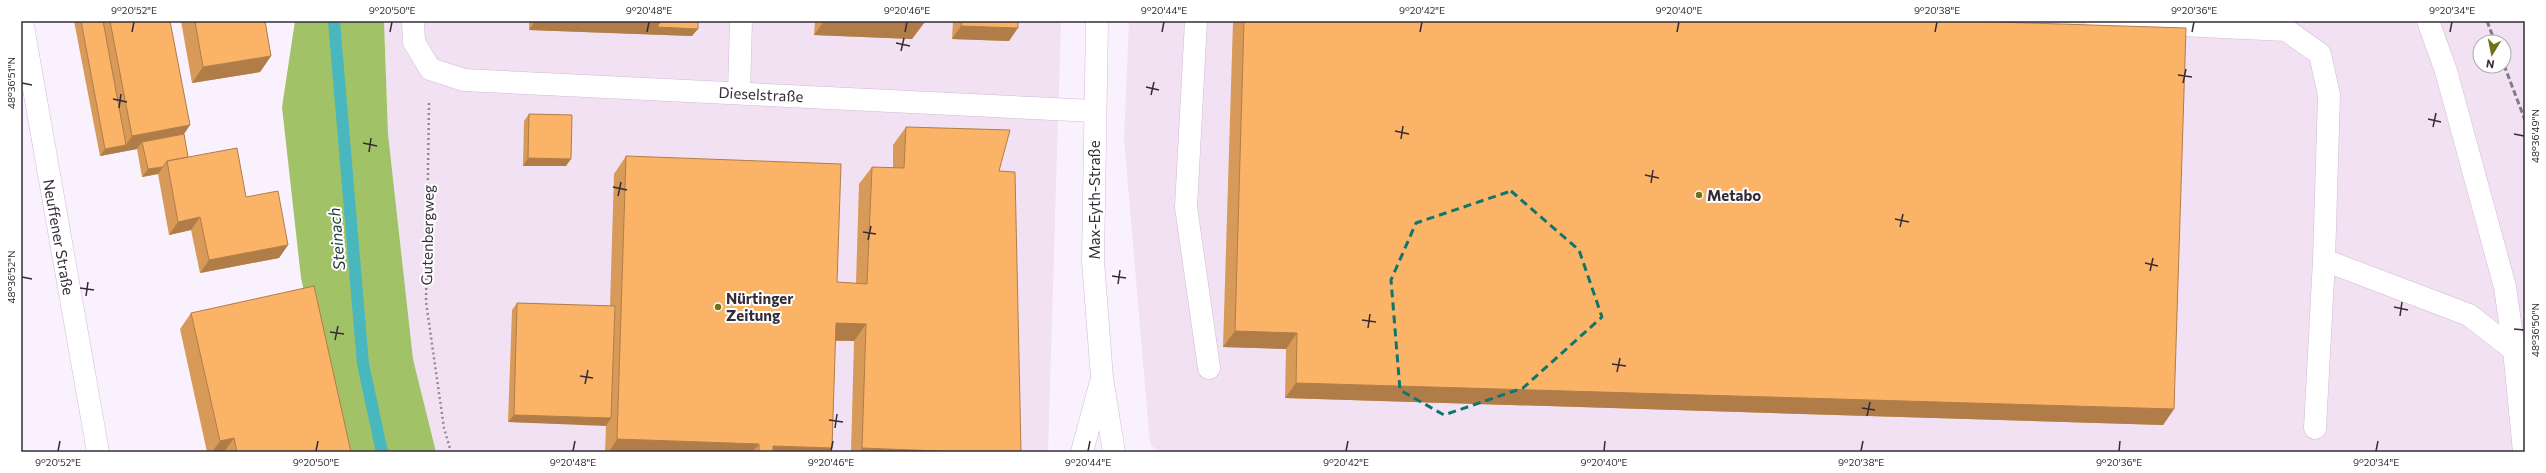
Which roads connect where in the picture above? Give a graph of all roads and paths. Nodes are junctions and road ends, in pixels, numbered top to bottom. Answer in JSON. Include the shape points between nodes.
{"nodes":[{"id":1,"x":22,"y":21,"type":"edge"},
{"id":2,"x":413,"y":21,"type":"edge"},
{"id":3,"x":741,"y":21,"type":"edge"},
{"id":4,"x":1097,"y":21,"type":"edge"},
{"id":5,"x":1196,"y":21,"type":"edge"},
{"id":6,"x":2097,"y":21,"type":"edge"},
{"id":7,"x":2428,"y":21,"type":"edge"},
{"id":8,"x":430,"y":69,"type":"junction"},
{"id":9,"x":739,"y":93,"type":"junction"},
{"id":10,"x":1094,"y":111,"type":"junction"},
{"id":11,"x":2324,"y":260,"type":"junction"},
{"id":12,"x":2514,"y":350,"type":"junction"},
{"id":13,"x":1208,"y":368,"type":"dead end"},
{"id":14,"x":1102,"y":378,"type":"junction"},
{"id":15,"x":2315,"y":428,"type":"dead end"},
{"id":16,"x":98,"y":452,"type":"edge"},
{"id":17,"x":450,"y":452,"type":"edge"},
{"id":18,"x":1082,"y":452,"type":"edge"},
{"id":19,"x":1114,"y":452,"type":"edge"},
{"id":20,"x":2524,"y":452,"type":"edge"}],
"edges":[{"from":1,"to":16,"type":"street","name":"Neuffener Straße"},
{"from":2,"to":8,"type":"street","via":[[414,42]]},
{"from":3,"to":9,"type":"street"},
{"from":4,"to":10,"type":"street","name":"Max-Eyth-Straße"},
{"from":5,"to":13,"type":"street","via":[[1186,207]]},
{"from":6,"to":11,"type":"street","via":[[2286,30],[2320,54],[2329,95]]},
{"from":7,"to":12,"type":"street","via":[[2446,71],[2505,287]]},
{"from":8,"to":9,"type":"street","name":"Dieselstraße","via":[[464,80]]},
{"from":8,"to":17,"type":"path","name":"Gutenbergweg","via":[[426,302],[444,428]]},
{"from":9,"to":10,"type":"street","name":"Dieselstraße"},
{"from":10,"to":14,"type":"street","name":"Max-Eyth-Straße","via":[[1093,261]]},
{"from":11,"to":12,"type":"street","via":[[2469,315]]},
{"from":11,"to":15,"type":"street"},
{"from":12,"to":20,"type":"street"},
{"from":14,"to":18,"type":"street","name":"Max-Eyth-Straße"},
{"from":14,"to":19,"type":"street","name":"Max-Eyth-Straße"}]}
